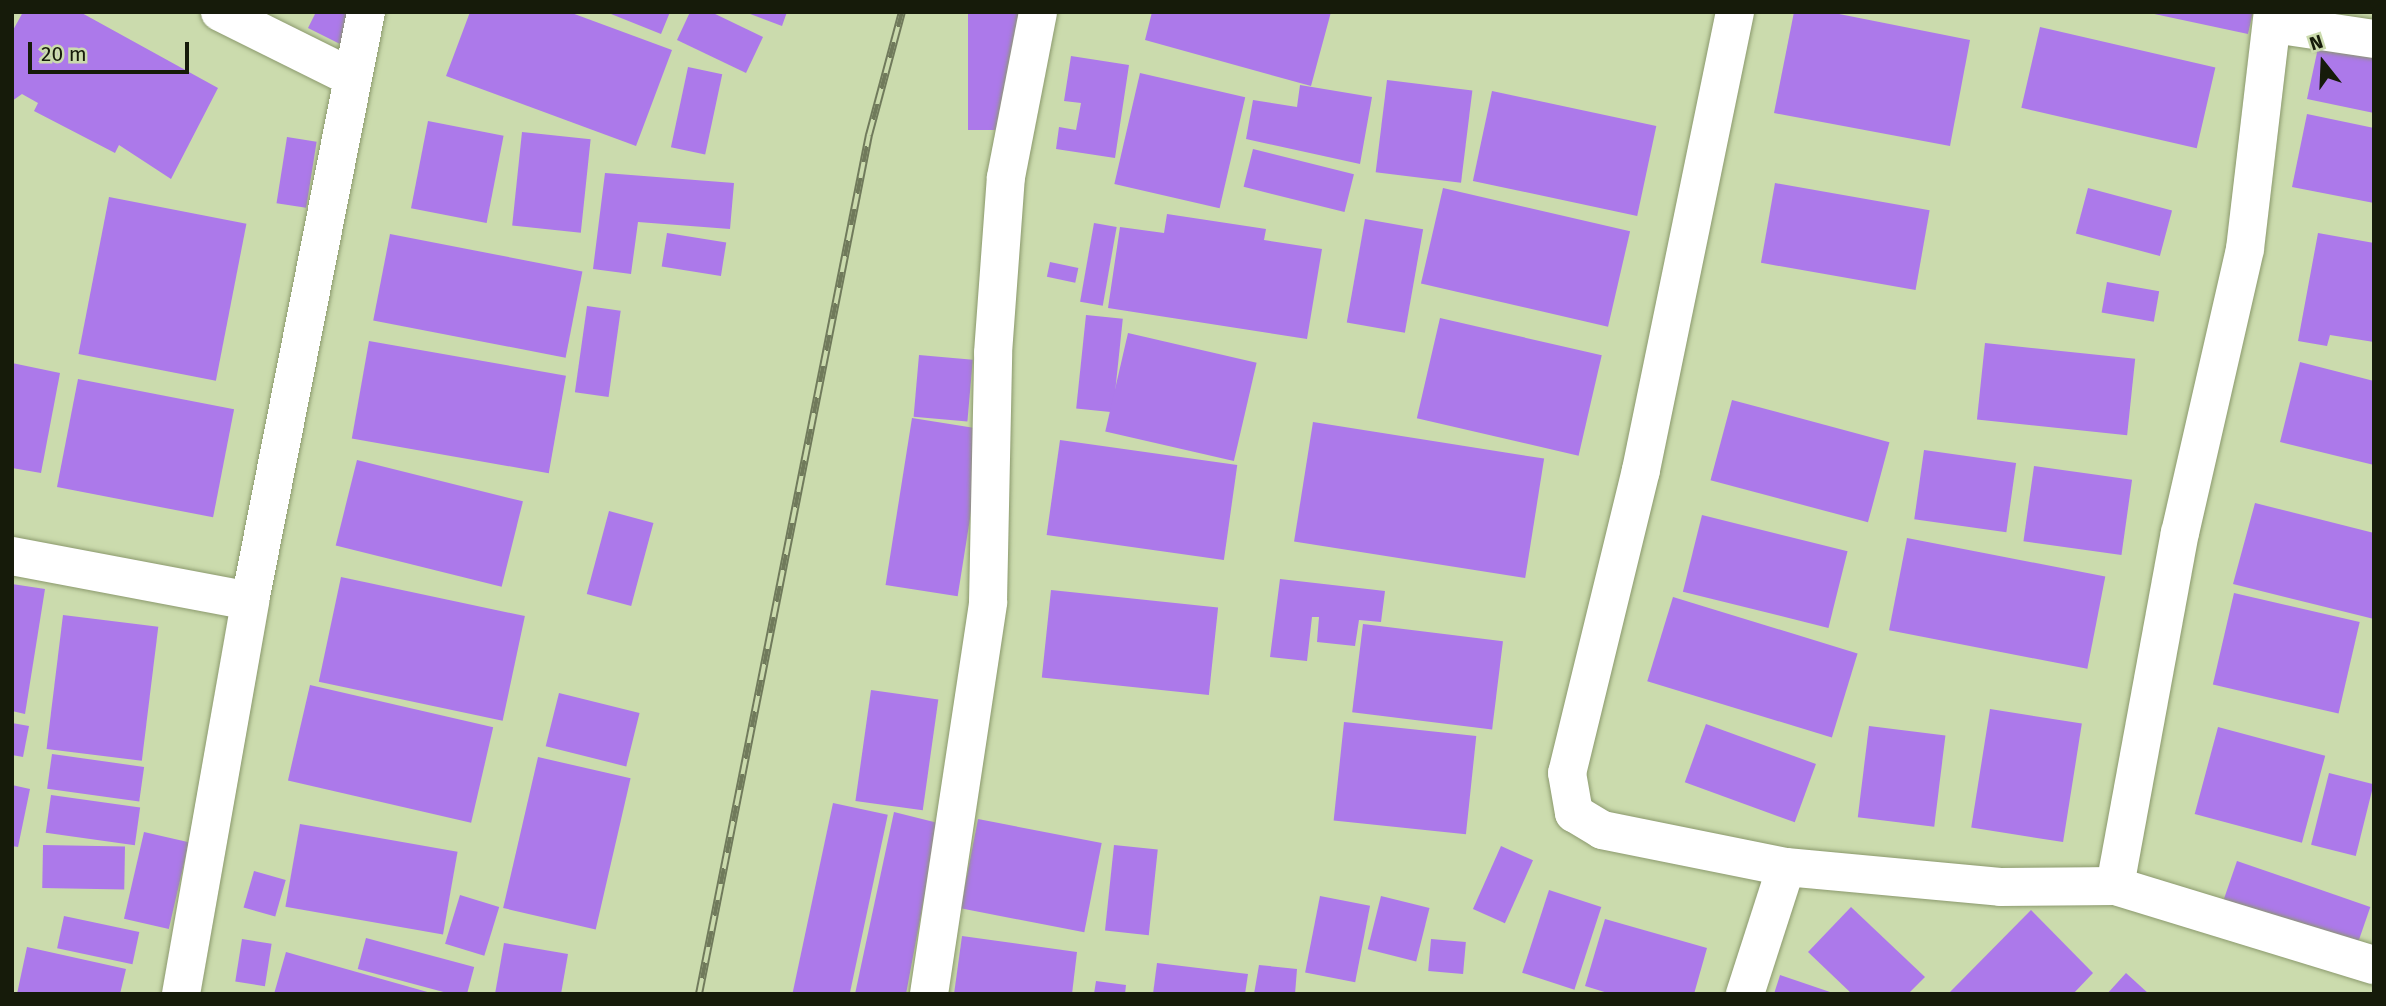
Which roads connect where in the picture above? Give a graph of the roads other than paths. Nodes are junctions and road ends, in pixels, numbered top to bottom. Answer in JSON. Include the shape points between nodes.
{"nodes":[{"id":1,"x":220,"y":12,"type":"edge"},
{"id":2,"x":366,"y":12,"type":"edge"},
{"id":3,"x":1038,"y":12,"type":"edge"},
{"id":4,"x":1735,"y":12,"type":"edge"},
{"id":5,"x":2274,"y":18,"type":"edge"},
{"id":6,"x":2374,"y":38,"type":"edge"},
{"id":7,"x":349,"y":76,"type":"junction"},
{"id":8,"x":12,"y":556,"type":"edge"},
{"id":9,"x":250,"y":601,"type":"junction"},
{"id":10,"x":1786,"y":867,"type":"junction"},
{"id":11,"x":2115,"y":886,"type":"junction"},
{"id":12,"x":2374,"y":965,"type":"edge"},
{"id":13,"x":181,"y":994,"type":"edge"},
{"id":14,"x":929,"y":994,"type":"edge"},
{"id":15,"x":1745,"y":994,"type":"edge"}],
"edges":[{"from":1,"to":7,"type":"street"},
{"from":2,"to":7,"type":"street"},
{"from":3,"to":14,"type":"street","via":[[1006,177],[993,354],[988,602]]},
{"from":4,"to":10,"type":"street","via":[[1641,470],[1567,773],[1574,813],[1602,830]]},
{"from":5,"to":6,"type":"street"},
{"from":5,"to":11,"type":"street","via":[[2245,249],[2180,533]]},
{"from":7,"to":9,"type":"street"},
{"from":8,"to":9,"type":"street"},
{"from":9,"to":13,"type":"street"},
{"from":10,"to":11,"type":"street","via":[[2000,887]]},
{"from":10,"to":15,"type":"street"},
{"from":11,"to":12,"type":"street"}]}
